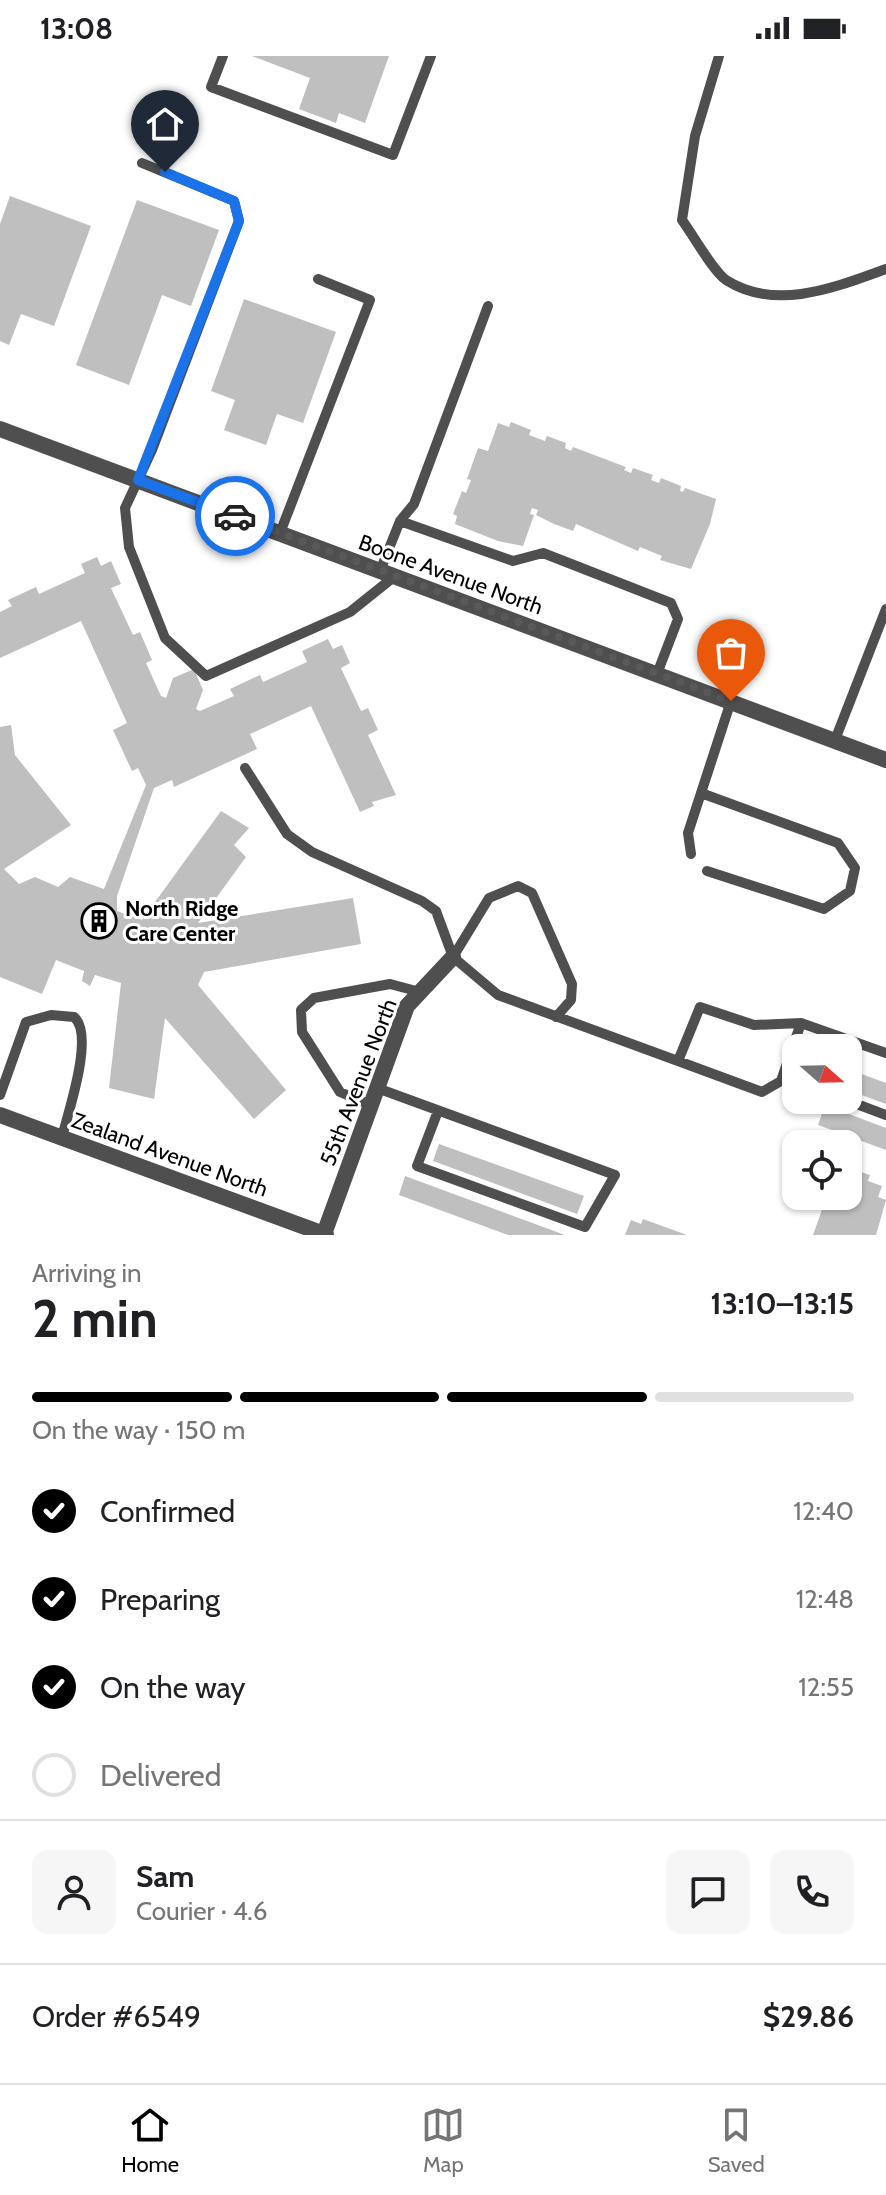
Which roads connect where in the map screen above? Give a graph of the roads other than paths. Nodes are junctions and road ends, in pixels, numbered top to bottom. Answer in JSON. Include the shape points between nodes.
{"nodes":[{"id":1,"x":223,"y":56,"type":"edge"},
{"id":2,"x":431,"y":56,"type":"edge"},
{"id":3,"x":719,"y":56,"type":"edge"},
{"id":4,"x":142,"y":163,"type":"dead end"},
{"id":5,"x":886,"y":269,"type":"edge"},
{"id":6,"x":318,"y":279,"type":"dead end"},
{"id":7,"x":488,"y":306,"type":"dead end"},
{"id":8,"x":0,"y":429,"type":"edge"},
{"id":9,"x":138,"y":480,"type":"junction"},
{"id":10,"x":400,"y":521,"type":"junction"},
{"id":11,"x":280,"y":533,"type":"junction"},
{"id":12,"x":387,"y":574,"type":"junction"},
{"id":13,"x":886,"y":609,"type":"edge"},
{"id":14,"x":657,"y":674,"type":"junction"},
{"id":15,"x":731,"y":701,"type":"junction"},
{"id":16,"x":835,"y":740,"type":"junction"},
{"id":17,"x":885,"y":758,"type":"edge"},
{"id":18,"x":245,"y":768,"type":"dead end"},
{"id":19,"x":701,"y":793,"type":"junction"},
{"id":20,"x":691,"y":854,"type":"dead end"},
{"id":21,"x":707,"y":871,"type":"dead end"},
{"id":22,"x":453,"y":957,"type":"junction"},
{"id":23,"x":420,"y":992,"type":"junction"},
{"id":24,"x":556,"y":1017,"type":"junction"},
{"id":25,"x":801,"y":1023,"type":"junction"},
{"id":26,"x":886,"y":1053,"type":"edge"},
{"id":27,"x":678,"y":1061,"type":"junction"},
{"id":28,"x":377,"y":1088,"type":"junction"},
{"id":29,"x":0,"y":1095,"type":"edge"},
{"id":30,"x":370,"y":1105,"type":"junction"},
{"id":31,"x":862,"y":1106,"type":"edge"},
{"id":32,"x":438,"y":1111,"type":"junction"},
{"id":33,"x":0,"y":1115,"type":"edge"},
{"id":34,"x":886,"y":1115,"type":"edge"},
{"id":35,"x":62,"y":1137,"type":"junction"},
{"id":36,"x":324,"y":1235,"type":"edge"}],
"edges":[{"from":1,"to":2,"type":"lane","via":[[211,87],[393,155]]},
{"from":3,"to":5,"type":"lane","via":[[695,136],[682,220],[725,279],[775,297],[828,289]]},
{"from":4,"to":9,"type":"lane","via":[[234,201],[239,221]]},
{"from":6,"to":11,"type":"lane","via":[[370,300]]},
{"from":7,"to":10,"type":"lane","via":[[414,504]]},
{"from":8,"to":9,"type":"street","name":"Boone Avenue North"},
{"from":9,"to":11,"type":"street","name":"Boone Avenue North"},
{"from":9,"to":12,"type":"lane","via":[[125,508],[129,547],[165,638],[206,676],[350,612]]},
{"from":10,"to":12,"type":"lane"},
{"from":10,"to":14,"type":"lane","via":[[513,561],[543,553],[671,603],[678,619]]},
{"from":11,"to":12,"type":"street","name":"Boone Avenue North"},
{"from":12,"to":14,"type":"street","name":"Boone Avenue North"},
{"from":13,"to":16,"type":"lane"},
{"from":14,"to":15,"type":"street","name":"Boone Avenue North"},
{"from":15,"to":16,"type":"street","name":"Boone Avenue North"},
{"from":15,"to":19,"type":"lane"},
{"from":16,"to":17,"type":"street","name":"Boone Avenue North"},
{"from":18,"to":22,"type":"lane","via":[[287,834],[312,852],[436,911]]},
{"from":19,"to":20,"type":"lane","via":[[688,833]]},
{"from":19,"to":21,"type":"lane","via":[[838,843],[855,868],[850,891],[824,909]]},
{"from":22,"to":23,"type":"street","name":"55th Avenue North"},
{"from":22,"to":24,"type":"lane","via":[[498,995]]},
{"from":22,"to":24,"type":"lane","via":[[489,898],[518,886],[532,893],[572,984],[571,1000]]},
{"from":23,"to":28,"type":"street","name":"55th Avenue North","via":[[407,1006]]},
{"from":23,"to":30,"type":"lane","via":[[390,984],[314,998],[301,1010],[302,1032],[340,1092]]},
{"from":24,"to":27,"type":"lane"},
{"from":25,"to":26,"type":"lane"},
{"from":25,"to":27,"type":"lane","via":[[754,1025],[700,1007]]},
{"from":25,"to":27,"type":"lane","via":[[781,1081],[762,1092]]},
{"from":28,"to":30,"type":"street","name":"55th Avenue North"},
{"from":28,"to":32,"type":"lane"},
{"from":29,"to":35,"type":"lane","via":[[26,1022],[51,1015],[74,1017],[81,1027],[81,1056]]},
{"from":30,"to":36,"type":"street","name":"55th Avenue North"},
{"from":31,"to":34,"type":"lane"},
{"from":32,"to":32,"type":"lane","via":[[526,1143],[615,1175],[585,1227],[431,1172],[417,1166]]},
{"from":33,"to":35,"type":"street","name":"Zealand Avenue North"},
{"from":35,"to":36,"type":"street","name":"Zealand Avenue North"}]}
